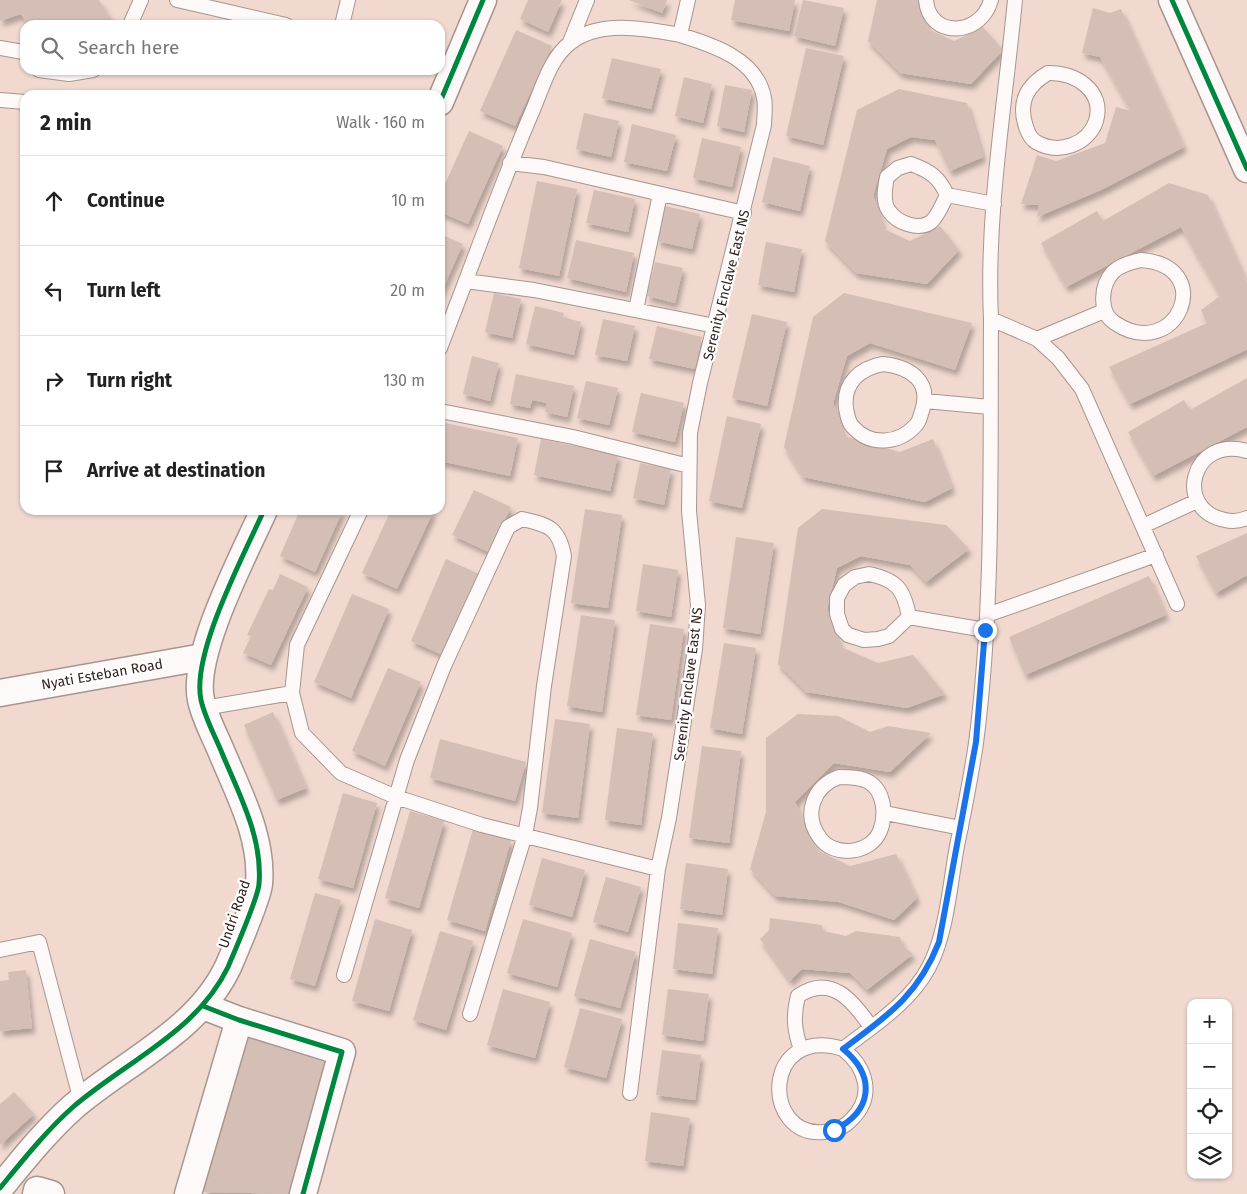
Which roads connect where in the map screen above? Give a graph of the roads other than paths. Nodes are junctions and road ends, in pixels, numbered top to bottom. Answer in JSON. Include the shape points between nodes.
{"nodes":[{"id":1,"x":141,"y":0,"type":"edge"},
{"id":2,"x":177,"y":0,"type":"edge"},
{"id":3,"x":348,"y":0,"type":"edge"},
{"id":4,"x":483,"y":0,"type":"edge"},
{"id":5,"x":587,"y":0,"type":"edge"},
{"id":6,"x":688,"y":0,"type":"edge"},
{"id":7,"x":926,"y":0,"type":"edge"},
{"id":8,"x":991,"y":0,"type":"edge"},
{"id":9,"x":1015,"y":0,"type":"edge"},
{"id":10,"x":1172,"y":0,"type":"edge"},
{"id":11,"x":132,"y":20,"type":"edge"},
{"id":12,"x":264,"y":20,"type":"edge"},
{"id":13,"x":343,"y":20,"type":"edge"},
{"id":14,"x":680,"y":35,"type":"junction"},
{"id":15,"x":570,"y":42,"type":"junction"},
{"id":16,"x":0,"y":48,"type":"edge"},
{"id":17,"x":20,"y":51,"type":"edge"},
{"id":18,"x":448,"y":61,"type":"edge"},
{"id":19,"x":442,"y":90,"type":"edge"},
{"id":20,"x":0,"y":100,"type":"edge"},
{"id":21,"x":20,"y":102,"type":"edge"},
{"id":22,"x":1004,"y":105,"type":"junction"},
{"id":23,"x":1021,"y":106,"type":"junction"},
{"id":24,"x":510,"y":163,"type":"junction"},
{"id":25,"x":1247,"y":170,"type":"edge"},
{"id":26,"x":660,"y":194,"type":"junction"},
{"id":27,"x":948,"y":195,"type":"junction"},
{"id":28,"x":994,"y":204,"type":"junction"},
{"id":29,"x":744,"y":213,"type":"junction"},
{"id":30,"x":466,"y":281,"type":"junction"},
{"id":31,"x":636,"y":310,"type":"junction"},
{"id":32,"x":1104,"y":310,"type":"junction"},
{"id":33,"x":991,"y":319,"type":"junction"},
{"id":34,"x":715,"y":326,"type":"junction"},
{"id":35,"x":445,"y":335,"type":"edge"},
{"id":36,"x":1037,"y":339,"type":"junction"},
{"id":37,"x":925,"y":401,"type":"junction"},
{"id":38,"x":990,"y":408,"type":"junction"},
{"id":39,"x":445,"y":412,"type":"edge"},
{"id":40,"x":1247,"y":451,"type":"edge"},
{"id":41,"x":689,"y":466,"type":"junction"},
{"id":42,"x":1197,"y":501,"type":"junction"},
{"id":43,"x":262,"y":515,"type":"edge"},
{"id":44,"x":359,"y":515,"type":"edge"},
{"id":45,"x":1247,"y":518,"type":"edge"},
{"id":46,"x":1143,"y":526,"type":"junction"},
{"id":47,"x":1156,"y":555,"type":"junction"},
{"id":48,"x":1177,"y":604,"type":"dead end"},
{"id":49,"x":987,"y":615,"type":"junction"},
{"id":50,"x":909,"y":617,"type":"junction"},
{"id":51,"x":985,"y":630,"type":"junction"},
{"id":52,"x":203,"y":657,"type":"junction"},
{"id":53,"x":0,"y":693,"type":"edge"},
{"id":54,"x":292,"y":693,"type":"junction"},
{"id":55,"x":204,"y":708,"type":"junction"},
{"id":56,"x":396,"y":797,"type":"junction"},
{"id":57,"x":885,"y":813,"type":"junction"},
{"id":58,"x":960,"y":828,"type":"junction"},
{"id":59,"x":525,"y":835,"type":"junction"},
{"id":60,"x":658,"y":869,"type":"junction"},
{"id":61,"x":0,"y":950,"type":"edge"},
{"id":62,"x":344,"y":975,"type":"dead end"},
{"id":63,"x":204,"y":1006,"type":"junction"},
{"id":64,"x":470,"y":1014,"type":"dead end"},
{"id":65,"x":239,"y":1020,"type":"junction"},
{"id":66,"x":871,"y":1027,"type":"junction"},
{"id":67,"x":801,"y":1049,"type":"junction"},
{"id":68,"x":843,"y":1049,"type":"junction"},
{"id":69,"x":630,"y":1093,"type":"dead end"},
{"id":70,"x":81,"y":1101,"type":"junction"},
{"id":71,"x":0,"y":1188,"type":"edge"},
{"id":72,"x":36,"y":1194,"type":"edge"},
{"id":73,"x":51,"y":1194,"type":"edge"},
{"id":74,"x":188,"y":1194,"type":"edge"},
{"id":75,"x":303,"y":1194,"type":"edge"}],
"edges":[{"from":1,"to":11,"type":"lane"},
{"from":2,"to":12,"type":"lane"},
{"from":3,"to":13,"type":"lane"},
{"from":4,"to":18,"type":"street"},
{"from":5,"to":15,"type":"lane"},
{"from":6,"to":14,"type":"lane"},
{"from":7,"to":8,"type":"lane","via":[[929,13],[936,22],[959,30],[973,26],[983,18]]},
{"from":9,"to":22,"type":"lane"},
{"from":10,"to":25,"type":"street"},
{"from":14,"to":15,"type":"lane","name":"Serenity Enclave East NS","via":[[638,27],[585,34]]},
{"from":14,"to":29,"type":"lane","name":"Serenity Enclave East NS","via":[[709,44],[740,61],[756,77],[764,98],[764,125]]},
{"from":15,"to":24,"type":"lane","via":[[556,57]]},
{"from":16,"to":17,"type":"lane"},
{"from":18,"to":19,"type":"street"},
{"from":20,"to":21,"type":"lane"},
{"from":22,"to":23,"type":"lane"},
{"from":22,"to":28,"type":"lane"},
{"from":23,"to":23,"type":"lane","via":[[1036,80],[1048,73],[1058,73],[1073,76],[1092,93],[1096,118],[1093,129],[1076,144],[1064,148],[1049,147],[1035,142],[1028,133]]},
{"from":24,"to":26,"type":"lane"},
{"from":24,"to":30,"type":"lane"},
{"from":26,"to":29,"type":"lane"},
{"from":26,"to":31,"type":"lane"},
{"from":27,"to":27,"type":"lane","via":[[932,221],[923,226],[910,225],[888,211],[887,177],[898,168],[911,164],[929,171],[941,181]]},
{"from":27,"to":28,"type":"lane"},
{"from":28,"to":33,"type":"lane","via":[[989,273]]},
{"from":29,"to":34,"type":"lane","name":"Serenity Enclave East NS"},
{"from":30,"to":31,"type":"lane","via":[[534,290]]},
{"from":30,"to":35,"type":"lane"},
{"from":31,"to":34,"type":"lane"},
{"from":32,"to":32,"type":"lane","via":[[1103,296],[1113,272],[1124,265],[1141,260],[1156,261],[1177,276],[1183,286],[1184,298],[1177,319],[1159,330],[1136,332],[1121,327],[1110,320]]},
{"from":32,"to":36,"type":"lane"},
{"from":33,"to":36,"type":"lane"},
{"from":33,"to":38,"type":"lane"},
{"from":34,"to":41,"type":"lane","name":"Serenity Enclave East NS","via":[[690,433]]},
{"from":36,"to":46,"type":"lane","via":[[1058,358],[1082,389]]},
{"from":37,"to":37,"type":"lane","via":[[918,422],[911,430],[888,442],[852,427],[845,401],[854,378],[862,370],[883,364],[908,370],[915,376],[922,385]]},
{"from":37,"to":38,"type":"lane"},
{"from":38,"to":49,"type":"lane"},
{"from":39,"to":41,"type":"lane","via":[[573,437]]},
{"from":40,"to":42,"type":"lane","via":[[1231,447],[1213,452],[1204,460],[1197,470],[1194,484]]},
{"from":41,"to":60,"type":"lane","name":"Serenity Enclave East NS","via":[[689,511],[698,605],[685,722],[670,818]]},
{"from":42,"to":45,"type":"lane","via":[[1214,518],[1231,522]]},
{"from":42,"to":46,"type":"lane"},
{"from":43,"to":52,"type":"street","name":"Undri Road","via":[[209,635]]},
{"from":44,"to":54,"type":"lane","via":[[297,645]]},
{"from":46,"to":47,"type":"lane"},
{"from":47,"to":48,"type":"lane"},
{"from":47,"to":49,"type":"lane"},
{"from":49,"to":51,"type":"lane"},
{"from":50,"to":50,"type":"lane","via":[[906,597],[899,587],[884,577],[869,574],[855,577],[844,585],[837,598],[837,614],[842,629],[848,635],[864,640],[890,636]]},
{"from":50,"to":51,"type":"lane"},
{"from":51,"to":58,"type":"lane","via":[[976,742]]},
{"from":52,"to":53,"type":"street","name":"Nyati Esteban Road"},
{"from":52,"to":55,"type":"street","name":"Undri Road","via":[[200,674]]},
{"from":54,"to":55,"type":"lane"},
{"from":54,"to":56,"type":"lane","via":[[302,733],[341,773]]},
{"from":55,"to":63,"type":"street","name":"Undri Road","via":[[250,824],[258,854],[259,886],[227,968]]},
{"from":56,"to":59,"type":"lane","via":[[482,825]]},
{"from":56,"to":59,"type":"lane","via":[[444,666],[508,527],[522,520],[542,523],[552,528],[561,539],[564,556]]},
{"from":56,"to":62,"type":"lane"},
{"from":57,"to":57,"type":"lane","via":[[879,794],[870,783],[853,777],[839,777],[827,782],[816,793],[811,808],[820,838],[830,846],[847,851],[862,850],[872,842],[879,833]]},
{"from":57,"to":58,"type":"lane"},
{"from":58,"to":66,"type":"lane","via":[[939,942],[929,967],[909,995]]},
{"from":59,"to":60,"type":"lane"},
{"from":59,"to":64,"type":"lane"},
{"from":60,"to":69,"type":"lane","name":"Serenity Enclave East NS"},
{"from":61,"to":70,"type":"lane","via":[[39,942]]},
{"from":63,"to":65,"type":"street"},
{"from":63,"to":70,"type":"street","name":"Undri Road"},
{"from":65,"to":74,"type":"street"},
{"from":65,"to":75,"type":"street","via":[[342,1052]]},
{"from":66,"to":67,"type":"lane","via":[[847,996],[831,989],[808,989],[798,996],[794,1010],[794,1029]]},
{"from":66,"to":68,"type":"lane"},
{"from":67,"to":68,"type":"lane","via":[[828,1044]]},
{"from":67,"to":68,"type":"lane","via":[[782,1069],[779,1097],[792,1121],[805,1129],[820,1132],[848,1124],[859,1113],[865,1099],[866,1084],[862,1070]]},
{"from":70,"to":71,"type":"street","name":"Undri Road","via":[[27,1154]]},
{"from":72,"to":73,"type":"street","via":[[37,1190]]}]}
